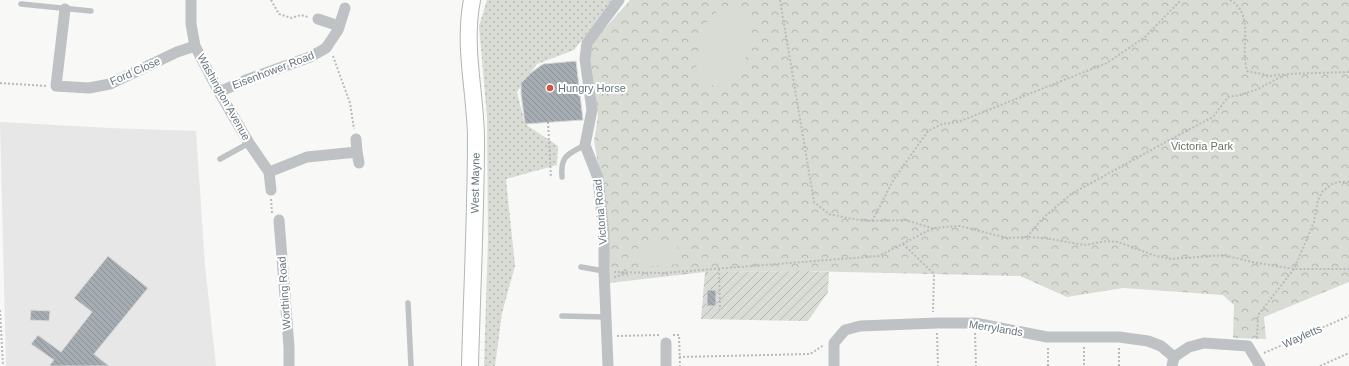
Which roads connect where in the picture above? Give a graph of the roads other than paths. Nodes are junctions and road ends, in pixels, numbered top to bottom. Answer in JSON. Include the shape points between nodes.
{"nodes":[{"id":1,"x":191,"y":0,"type":"edge"},
{"id":2,"x":472,"y":0,"type":"edge"},
{"id":3,"x":618,"y":0,"type":"edge"},
{"id":4,"x":21,"y":4,"type":"dead end"},
{"id":5,"x":345,"y":8,"type":"dead end"},
{"id":6,"x":65,"y":9,"type":"junction"},
{"id":7,"x":91,"y":11,"type":"dead end"},
{"id":8,"x":318,"y":19,"type":"road end"},
{"id":9,"x":339,"y":26,"type":"junction"},
{"id":10,"x":195,"y":46,"type":"junction"},
{"id":11,"x":219,"y":92,"type":"junction"},
{"id":12,"x":356,"y":139,"type":"road end"},
{"id":13,"x":249,"y":143,"type":"junction"},
{"id":14,"x":585,"y":145,"type":"junction"},
{"id":15,"x":357,"y":152,"type":"junction"},
{"id":16,"x":220,"y":159,"type":"dead end"},
{"id":17,"x":359,"y":164,"type":"dead end"},
{"id":18,"x":269,"y":172,"type":"junction"},
{"id":19,"x":562,"y":177,"type":"dead end"},
{"id":20,"x":271,"y":190,"type":"road end"},
{"id":21,"x":278,"y":220,"type":"road end"},
{"id":22,"x":581,"y":267,"type":"dead end"},
{"id":23,"x":604,"y":271,"type":"junction"},
{"id":24,"x":408,"y":303,"type":"dead end"},
{"id":25,"x":562,"y":316,"type":"dead end"},
{"id":26,"x":605,"y":317,"type":"junction"},
{"id":27,"x":667,"y":338,"type":"road end"},
{"id":28,"x":1173,"y":361,"type":"edge"},
{"id":29,"x":1258,"y":361,"type":"edge"},
{"id":30,"x":289,"y":366,"type":"edge"},
{"id":31,"x":411,"y":366,"type":"edge"},
{"id":32,"x":470,"y":366,"type":"edge"},
{"id":33,"x":608,"y":366,"type":"edge"},
{"id":34,"x":666,"y":366,"type":"edge"},
{"id":35,"x":834,"y":366,"type":"edge"}],
"edges":[{"from":1,"to":10,"type":"street","name":"Washington Avenue","via":[[191,24]]},
{"from":2,"to":32,"type":"main road","name":"West Mayne","via":[[468,46],[476,136]]},
{"from":3,"to":14,"type":"street","via":[[587,43],[585,59],[592,110]]},
{"from":4,"to":6,"type":"lane"},
{"from":5,"to":9,"type":"street","name":"Eisenhower Road"},
{"from":6,"to":7,"type":"lane"},
{"from":6,"to":10,"type":"street","name":"Ford Close","via":[[56,86],[89,88],[110,84]]},
{"from":8,"to":9,"type":"street"},
{"from":9,"to":11,"type":"street","name":"Eisenhower Road","via":[[326,48],[310,57]]},
{"from":10,"to":11,"type":"street","name":"Washington Avenue"},
{"from":11,"to":13,"type":"street","name":"Washington Avenue"},
{"from":12,"to":15,"type":"street"},
{"from":13,"to":16,"type":"lane"},
{"from":13,"to":18,"type":"street","name":"Washington Avenue"},
{"from":14,"to":19,"type":"lane","via":[[567,154],[561,167]]},
{"from":14,"to":23,"type":"street","name":"Victoria Road","via":[[598,178],[604,234]]},
{"from":15,"to":17,"type":"street"},
{"from":15,"to":18,"type":"street","via":[[307,157]]},
{"from":18,"to":20,"type":"street","name":"Washington Avenue"},
{"from":21,"to":30,"type":"street","name":"Worthing Road"},
{"from":22,"to":23,"type":"lane"},
{"from":23,"to":26,"type":"street","name":"Victoria Road"},
{"from":24,"to":31,"type":"lane"},
{"from":25,"to":26,"type":"lane"},
{"from":26,"to":33,"type":"street","name":"Victoria Road"},
{"from":27,"to":34,"type":"street"},
{"from":28,"to":29,"type":"street","via":[[1189,347],[1204,343],[1248,346]]},
{"from":28,"to":35,"type":"street","name":"Merrylands","via":[[1161,346],[1148,341],[1119,337],[1047,337],[975,324],[935,323],[860,326],[845,330],[834,343]]}]}
